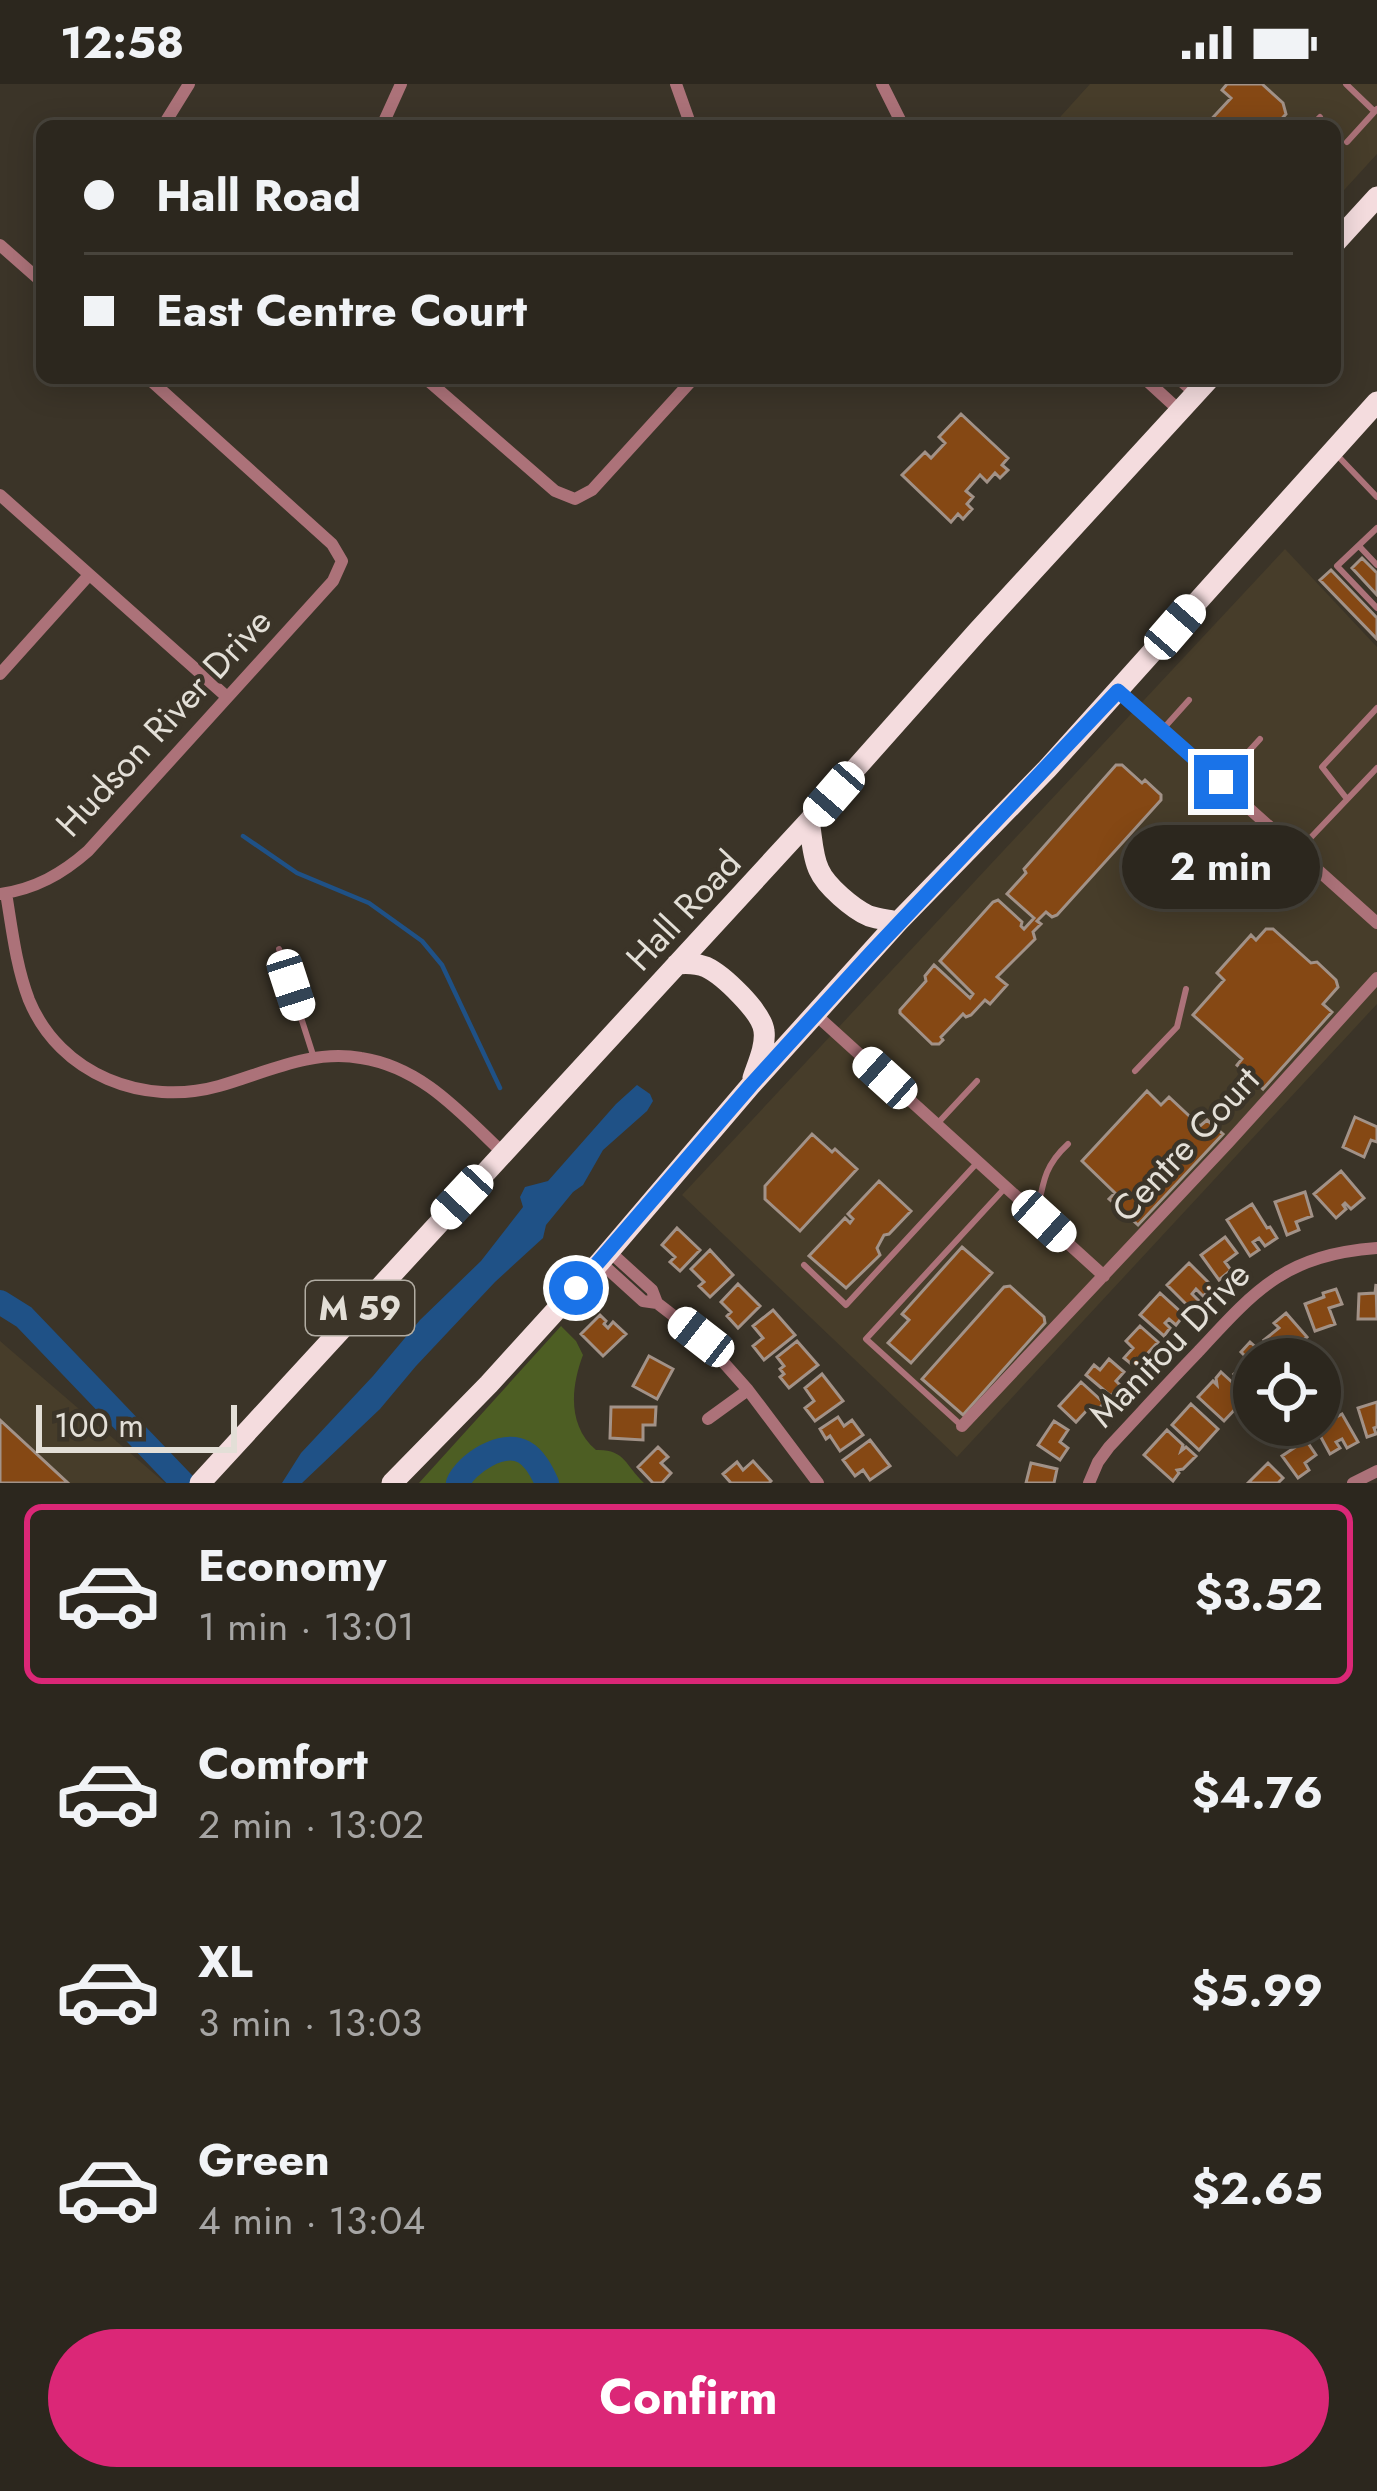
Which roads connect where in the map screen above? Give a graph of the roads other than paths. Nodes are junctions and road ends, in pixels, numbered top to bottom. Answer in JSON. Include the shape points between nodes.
{"nodes":[{"id":1,"x":189,"y":84,"type":"edge"},
{"id":2,"x":401,"y":84,"type":"edge"},
{"id":3,"x":676,"y":84,"type":"edge"},
{"id":4,"x":882,"y":84,"type":"edge"},
{"id":5,"x":1346,"y":84,"type":"edge"},
{"id":6,"x":1376,"y":111,"type":"edge"},
{"id":7,"x":1320,"y":117,"type":"dead end"},
{"id":8,"x":167,"y":120,"type":"edge"},
{"id":9,"x":385,"y":120,"type":"edge"},
{"id":10,"x":689,"y":120,"type":"edge"},
{"id":11,"x":899,"y":120,"type":"edge"},
{"id":12,"x":1317,"y":120,"type":"edge"},
{"id":13,"x":1347,"y":142,"type":"dead end"},
{"id":14,"x":1377,"y":197,"type":"edge"},
{"id":15,"x":1341,"y":236,"type":"edge"},
{"id":16,"x":0,"y":245,"type":"edge"},
{"id":17,"x":36,"y":272,"type":"edge"},
{"id":18,"x":155,"y":384,"type":"edge"},
{"id":19,"x":432,"y":384,"type":"edge"},
{"id":20,"x":689,"y":384,"type":"edge"},
{"id":21,"x":1163,"y":384,"type":"edge"},
{"id":22,"x":1195,"y":394,"type":"edge"},
{"id":23,"x":1377,"y":402,"type":"edge"},
{"id":24,"x":1334,"y":451,"type":"junction"},
{"id":25,"x":0,"y":495,"type":"edge"},
{"id":26,"x":1377,"y":497,"type":"edge"},
{"id":27,"x":1377,"y":528,"type":"edge"},
{"id":28,"x":1358,"y":545,"type":"junction"},
{"id":29,"x":1377,"y":565,"type":"edge"},
{"id":30,"x":89,"y":575,"type":"junction"},
{"id":31,"x":1377,"y":608,"type":"edge"},
{"id":32,"x":0,"y":674,"type":"edge"},
{"id":33,"x":1118,"y":691,"type":"junction"},
{"id":34,"x":227,"y":698,"type":"junction"},
{"id":35,"x":1190,"y":700,"type":"dead end"},
{"id":36,"x":1377,"y":708,"type":"edge"},
{"id":37,"x":1162,"y":730,"type":"junction"},
{"id":38,"x":1260,"y":739,"type":"dead end"},
{"id":39,"x":1377,"y":768,"type":"edge"},
{"id":40,"x":1221,"y":782,"type":"junction"},
{"id":41,"x":1347,"y":799,"type":"junction"},
{"id":42,"x":809,"y":821,"type":"junction"},
{"id":43,"x":1277,"y":831,"type":"junction"},
{"id":44,"x":1302,"y":854,"type":"junction"},
{"id":45,"x":1244,"y":868,"type":"dead end"},
{"id":46,"x":3,"y":894,"type":"edge"},
{"id":47,"x":1272,"y":896,"type":"dead end"},
{"id":48,"x":898,"y":922,"type":"junction"},
{"id":49,"x":1377,"y":923,"type":"edge"},
{"id":50,"x":279,"y":949,"type":"dead end"},
{"id":51,"x":677,"y":964,"type":"junction"},
{"id":52,"x":1377,"y":978,"type":"edge"},
{"id":53,"x":1186,"y":989,"type":"dead end"},
{"id":54,"x":815,"y":1014,"type":"junction"},
{"id":55,"x":314,"y":1058,"type":"junction"},
{"id":56,"x":1135,"y":1071,"type":"dead end"},
{"id":57,"x":977,"y":1081,"type":"dead end"},
{"id":58,"x":751,"y":1085,"type":"junction"},
{"id":59,"x":937,"y":1124,"type":"junction"},
{"id":60,"x":1068,"y":1144,"type":"dead end"},
{"id":61,"x":502,"y":1152,"type":"junction"},
{"id":62,"x":978,"y":1161,"type":"junction"},
{"id":63,"x":1006,"y":1187,"type":"junction"},
{"id":64,"x":1036,"y":1214,"type":"junction"},
{"id":65,"x":1377,"y":1248,"type":"edge"},
{"id":66,"x":605,"y":1256,"type":"junction"},
{"id":67,"x":804,"y":1265,"type":"dead end"},
{"id":68,"x":1104,"y":1276,"type":"junction"},
{"id":69,"x":748,"y":1390,"type":"junction"},
{"id":70,"x":708,"y":1419,"type":"dead end"},
{"id":71,"x":962,"y":1426,"type":"joint"},
{"id":72,"x":1377,"y":1471,"type":"edge"},
{"id":73,"x":200,"y":1483,"type":"edge"},
{"id":74,"x":392,"y":1483,"type":"edge"},
{"id":75,"x":818,"y":1483,"type":"edge"},
{"id":76,"x":1089,"y":1483,"type":"edge"},
{"id":77,"x":1353,"y":1483,"type":"edge"}],
"edges":[{"from":1,"to":8,"type":"street"},
{"from":2,"to":9,"type":"street"},
{"from":3,"to":10,"type":"street"},
{"from":4,"to":11,"type":"street"},
{"from":5,"to":6,"type":"lane"},
{"from":6,"to":13,"type":"lane"},
{"from":7,"to":12,"type":"lane"},
{"from":14,"to":15,"type":"highway"},
{"from":16,"to":17,"type":"street"},
{"from":18,"to":34,"type":"street","name":"Hudson River Drive","via":[[342,561]]},
{"from":19,"to":20,"type":"street","via":[[555,491],[575,499]]},
{"from":21,"to":22,"type":"street"},
{"from":22,"to":42,"type":"highway","name":"Hall Road","number":"M 59"},
{"from":23,"to":24,"type":"highway"},
{"from":24,"to":26,"type":"lane"},
{"from":24,"to":33,"type":"highway"},
{"from":25,"to":30,"type":"street"},
{"from":27,"to":28,"type":"lane"},
{"from":28,"to":29,"type":"lane"},
{"from":28,"to":31,"type":"lane","via":[[1337,566]]},
{"from":30,"to":32,"type":"street"},
{"from":30,"to":34,"type":"street"},
{"from":33,"to":37,"type":"street"},
{"from":33,"to":48,"type":"highway"},
{"from":34,"to":46,"type":"street","name":"Hudson River Drive","via":[[76,862]]},
{"from":35,"to":37,"type":"lane"},
{"from":36,"to":41,"type":"lane","via":[[1322,767]]},
{"from":37,"to":40,"type":"street"},
{"from":38,"to":40,"type":"lane"},
{"from":39,"to":41,"type":"lane"},
{"from":40,"to":43,"type":"street"},
{"from":41,"to":44,"type":"lane"},
{"from":42,"to":48,"type":"highway","via":[[826,880],[858,909]]},
{"from":42,"to":51,"type":"highway","name":"Hall Road","number":"M 59"},
{"from":43,"to":44,"type":"street"},
{"from":43,"to":45,"type":"lane"},
{"from":44,"to":47,"type":"lane"},
{"from":44,"to":49,"type":"street"},
{"from":46,"to":55,"type":"street","via":[[37,1016],[70,1056],[102,1077],[183,1093]]},
{"from":48,"to":54,"type":"highway"},
{"from":50,"to":55,"type":"lane"},
{"from":51,"to":58,"type":"highway","via":[[713,970],[761,1020],[764,1044]]},
{"from":51,"to":61,"type":"highway","name":"Hall Road","number":"M 59"},
{"from":52,"to":68,"type":"street","name":"Centre Court"},
{"from":53,"to":56,"type":"lane","via":[[1177,1027]]},
{"from":54,"to":58,"type":"highway"},
{"from":54,"to":59,"type":"street","name":"Centre Court"},
{"from":55,"to":61,"type":"street","via":[[358,1057],[412,1074]]},
{"from":57,"to":59,"type":"lane"},
{"from":58,"to":66,"type":"highway"},
{"from":59,"to":62,"type":"street","name":"Centre Court"},
{"from":60,"to":64,"type":"lane","via":[[1047,1168]]},
{"from":61,"to":73,"type":"highway","name":"Hall Road","number":"M 59"},
{"from":62,"to":63,"type":"street","name":"Centre Court"},
{"from":62,"to":67,"type":"lane","via":[[846,1305]]},
{"from":63,"to":64,"type":"street","name":"Centre Court"},
{"from":63,"to":71,"type":"lane","via":[[866,1339]]},
{"from":64,"to":68,"type":"street","name":"Centre Court"},
{"from":65,"to":76,"type":"street","name":"Manitou Drive","via":[[1324,1256],[1260,1288],[1109,1447]]},
{"from":66,"to":69,"type":"street","via":[[643,1301],[701,1337]]},
{"from":66,"to":74,"type":"highway"},
{"from":68,"to":71,"type":"street"},
{"from":69,"to":70,"type":"street"},
{"from":69,"to":75,"type":"street"},
{"from":72,"to":77,"type":"street"}]}
